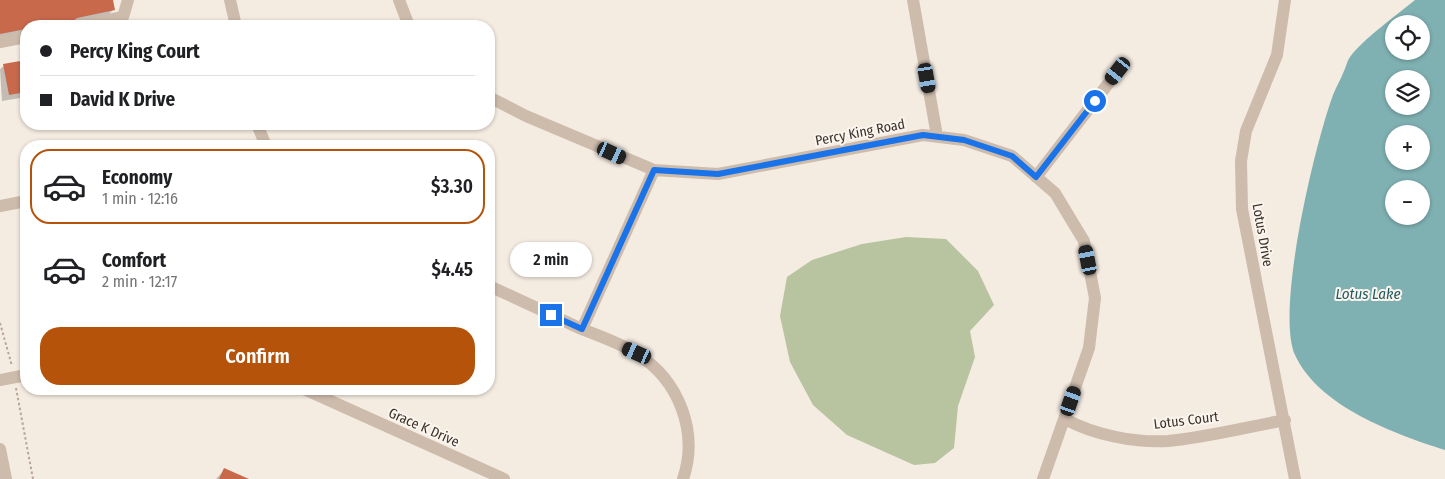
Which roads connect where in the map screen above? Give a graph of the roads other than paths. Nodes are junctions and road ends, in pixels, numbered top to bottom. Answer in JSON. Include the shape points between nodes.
{"nodes":[{"id":1,"x":128,"y":0,"type":"edge"},
{"id":2,"x":230,"y":0,"type":"edge"},
{"id":3,"x":399,"y":0,"type":"edge"},
{"id":4,"x":913,"y":0,"type":"edge"},
{"id":5,"x":1285,"y":0,"type":"edge"},
{"id":6,"x":108,"y":20,"type":"edge"},
{"id":7,"x":235,"y":20,"type":"edge"},
{"id":8,"x":407,"y":20,"type":"edge"},
{"id":9,"x":20,"y":38,"type":"edge"},
{"id":10,"x":0,"y":42,"type":"edge"},
{"id":11,"x":1118,"y":71,"type":"dead end"},
{"id":12,"x":495,"y":100,"type":"edge"},
{"id":13,"x":937,"y":136,"type":"junction"},
{"id":14,"x":654,"y":170,"type":"junction"},
{"id":15,"x":1036,"y":177,"type":"junction"},
{"id":16,"x":20,"y":202,"type":"edge"},
{"id":17,"x":0,"y":206,"type":"edge"},
{"id":18,"x":495,"y":289,"type":"edge"},
{"id":19,"x":582,"y":329,"type":"junction"},
{"id":20,"x":20,"y":376,"type":"edge"},
{"id":21,"x":0,"y":380,"type":"edge"},
{"id":22,"x":317,"y":395,"type":"edge"},
{"id":23,"x":1065,"y":419,"type":"junction"},
{"id":24,"x":1284,"y":420,"type":"junction"},
{"id":25,"x":0,"y":449,"type":"edge"},
{"id":26,"x":6,"y":479,"type":"edge"},
{"id":27,"x":504,"y":479,"type":"edge"},
{"id":28,"x":683,"y":479,"type":"edge"},
{"id":29,"x":1043,"y":479,"type":"edge"},
{"id":30,"x":1295,"y":479,"type":"edge"}],
"edges":[{"from":1,"to":6,"type":"street","via":[[123,17]]},
{"from":2,"to":7,"type":"street"},
{"from":3,"to":8,"type":"street"},
{"from":4,"to":13,"type":"street"},
{"from":5,"to":24,"type":"street","name":"Lotus Drive","via":[[1277,55],[1246,131],[1241,180],[1242,209]]},
{"from":9,"to":10,"type":"street"},
{"from":11,"to":15,"type":"street"},
{"from":12,"to":14,"type":"street","name":"Percy King Road"},
{"from":13,"to":14,"type":"street","name":"Percy King Road","via":[[923,135],[718,174]]},
{"from":13,"to":15,"type":"street","name":"Percy King Road","via":[[964,140],[1012,156]]},
{"from":14,"to":19,"type":"street"},
{"from":15,"to":23,"type":"street","name":"Percy King Road","via":[[1055,193],[1084,241],[1095,298],[1089,348]]},
{"from":16,"to":17,"type":"street"},
{"from":18,"to":19,"type":"street"},
{"from":19,"to":28,"type":"street","via":[[637,353],[660,372],[677,395],[690,441],[688,466]]},
{"from":20,"to":21,"type":"street"},
{"from":22,"to":27,"type":"street","name":"Grace K Drive"},
{"from":23,"to":24,"type":"street","name":"Lotus Court","via":[[1077,426],[1107,434],[1168,441]]},
{"from":23,"to":29,"type":"street","name":"Percy King Road"},
{"from":24,"to":30,"type":"street","name":"Lotus Drive"},
{"from":25,"to":26,"type":"street"}]}
